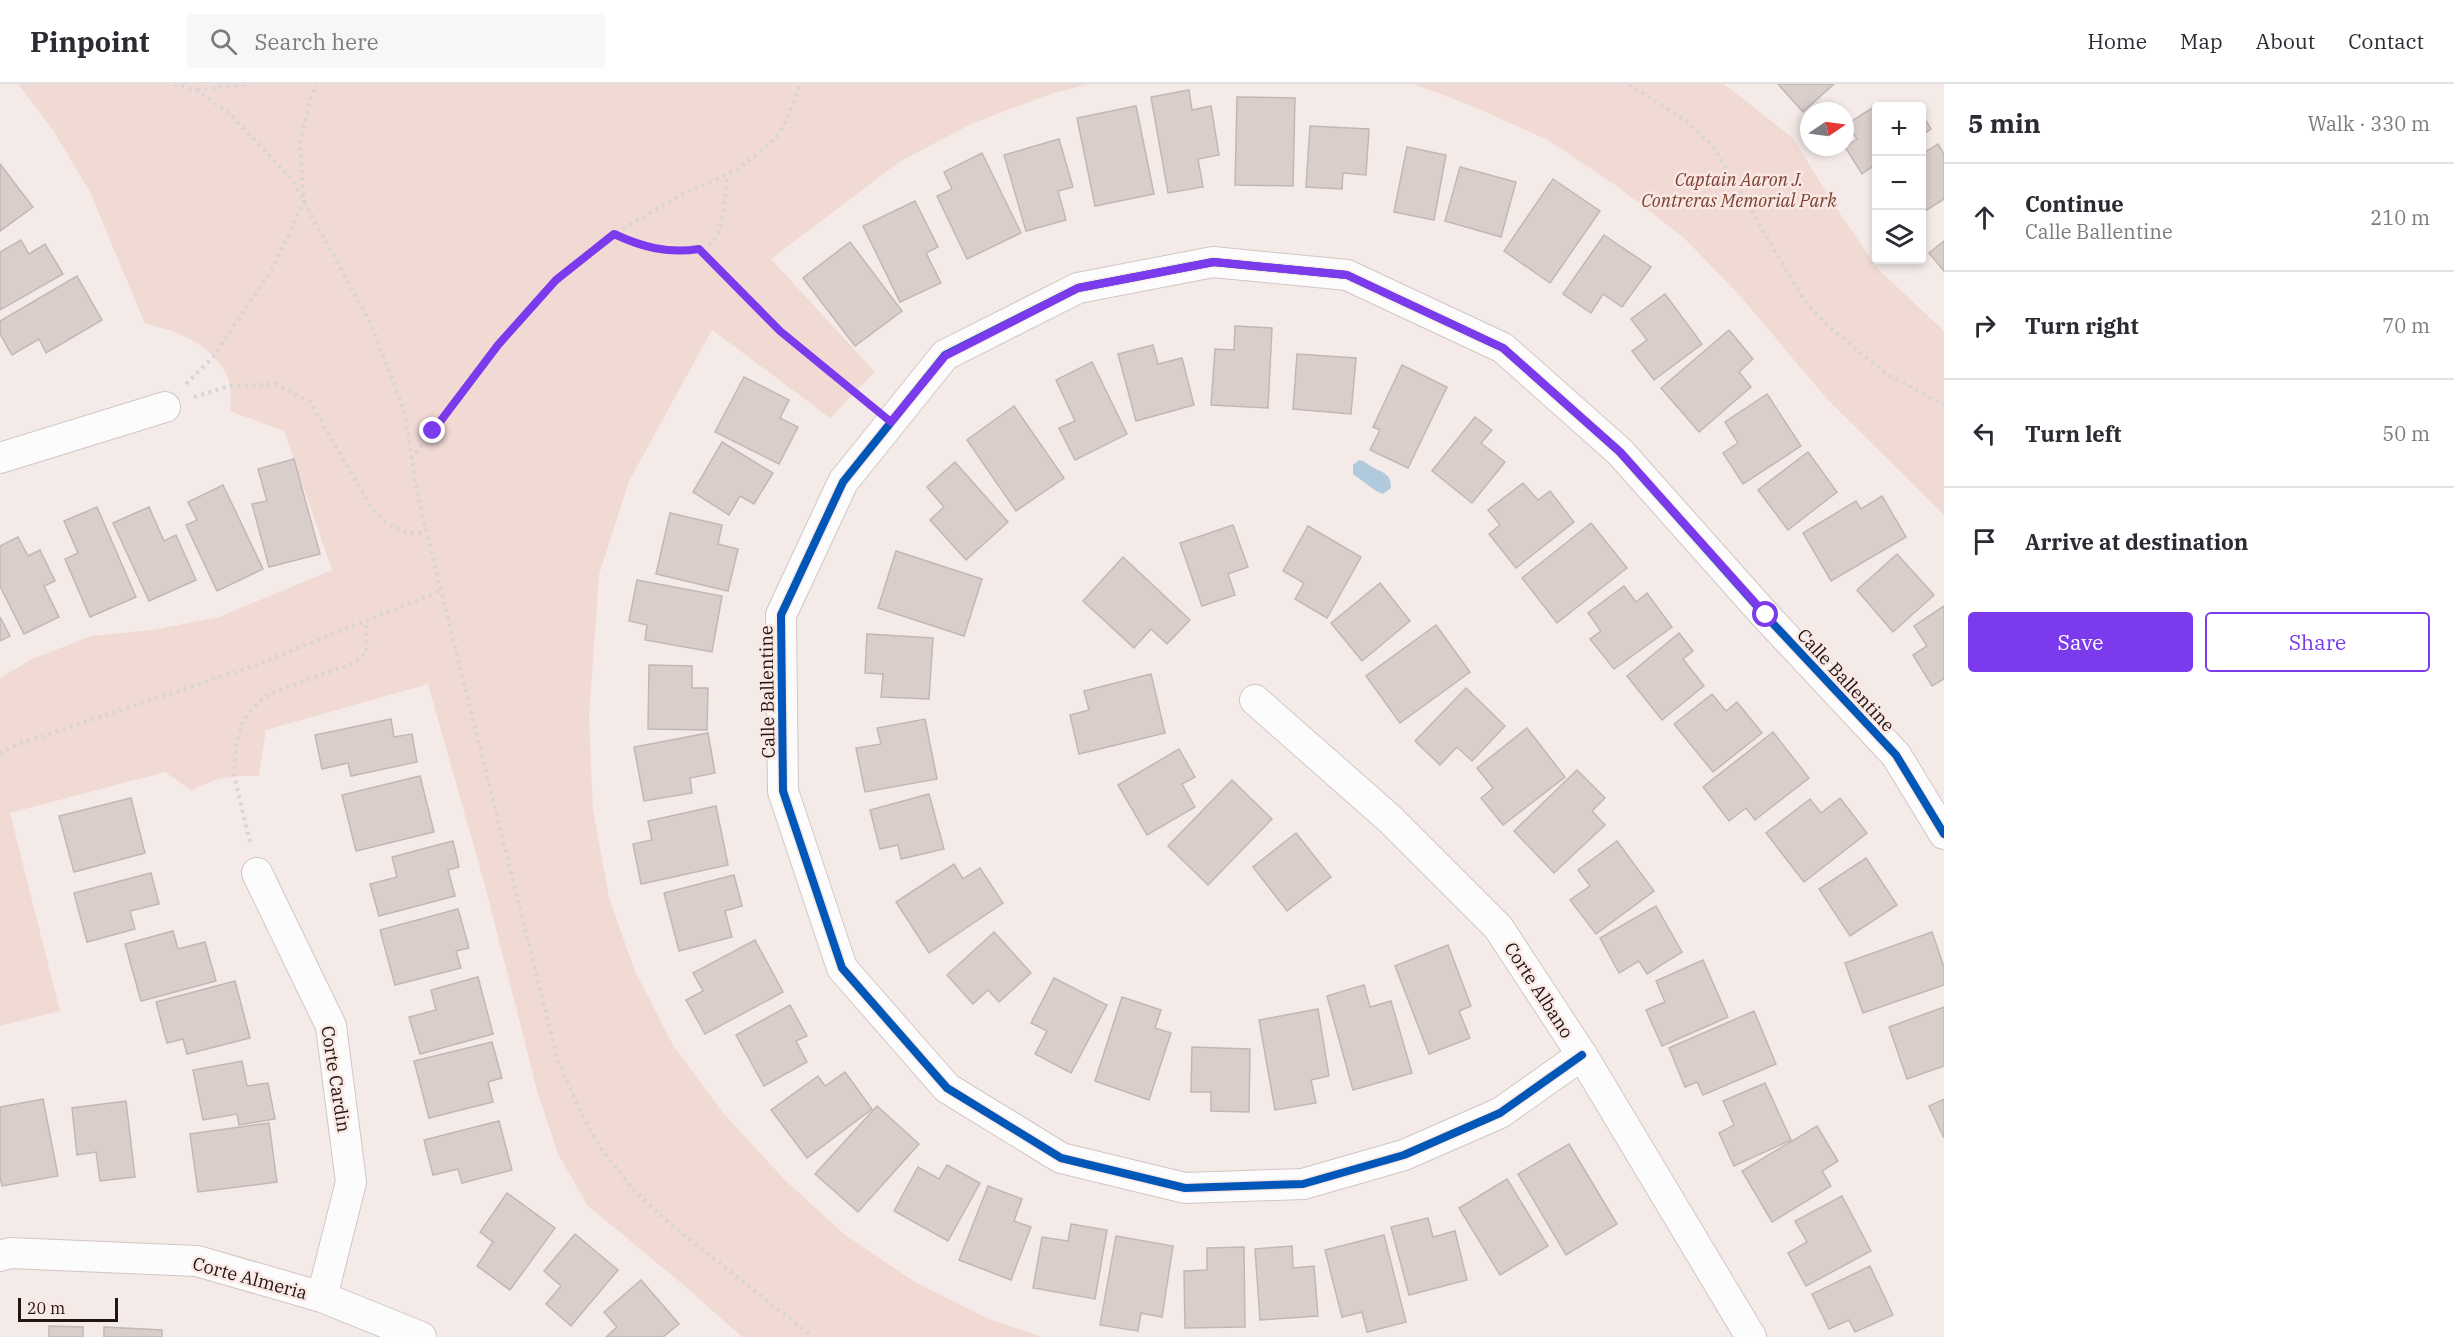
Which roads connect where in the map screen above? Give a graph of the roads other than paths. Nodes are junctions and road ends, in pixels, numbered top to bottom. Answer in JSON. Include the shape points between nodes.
{"nodes":[{"id":1,"x":165,"y":406,"type":"road end"},
{"id":2,"x":0,"y":458,"type":"edge"},
{"id":3,"x":1255,"y":700,"type":"dead end"},
{"id":4,"x":1944,"y":834,"type":"edge"},
{"id":5,"x":257,"y":873,"type":"road end"},
{"id":6,"x":1581,"y":1055,"type":"junction"},
{"id":7,"x":0,"y":1256,"type":"edge"},
{"id":8,"x":322,"y":1297,"type":"junction"},
{"id":9,"x":422,"y":1337,"type":"edge"},
{"id":10,"x":1751,"y":1337,"type":"edge"}],
"edges":[{"from":1,"to":2,"type":"street"},
{"from":3,"to":6,"type":"street","name":"Corte Albano","via":[[1391,820],[1498,927]]},
{"from":4,"to":6,"type":"street","name":"Calle Ballentine","via":[[1896,756],[1620,452],[1503,348],[1347,275],[1214,262],[1078,288],[945,356],[843,482],[781,615],[783,790],[842,968],[947,1088],[1060,1158],[1185,1188],[1303,1184],[1404,1155],[1500,1113]]},
{"from":5,"to":8,"type":"street","name":"Corte Cardin","via":[[331,1026],[351,1182]]},
{"from":6,"to":10,"type":"street","name":"Corte Albano"},
{"from":7,"to":8,"type":"street","name":"Corte Almeria","via":[[10,1253],[197,1261]]},
{"from":8,"to":9,"type":"street","name":"Corte Almeria"}]}
